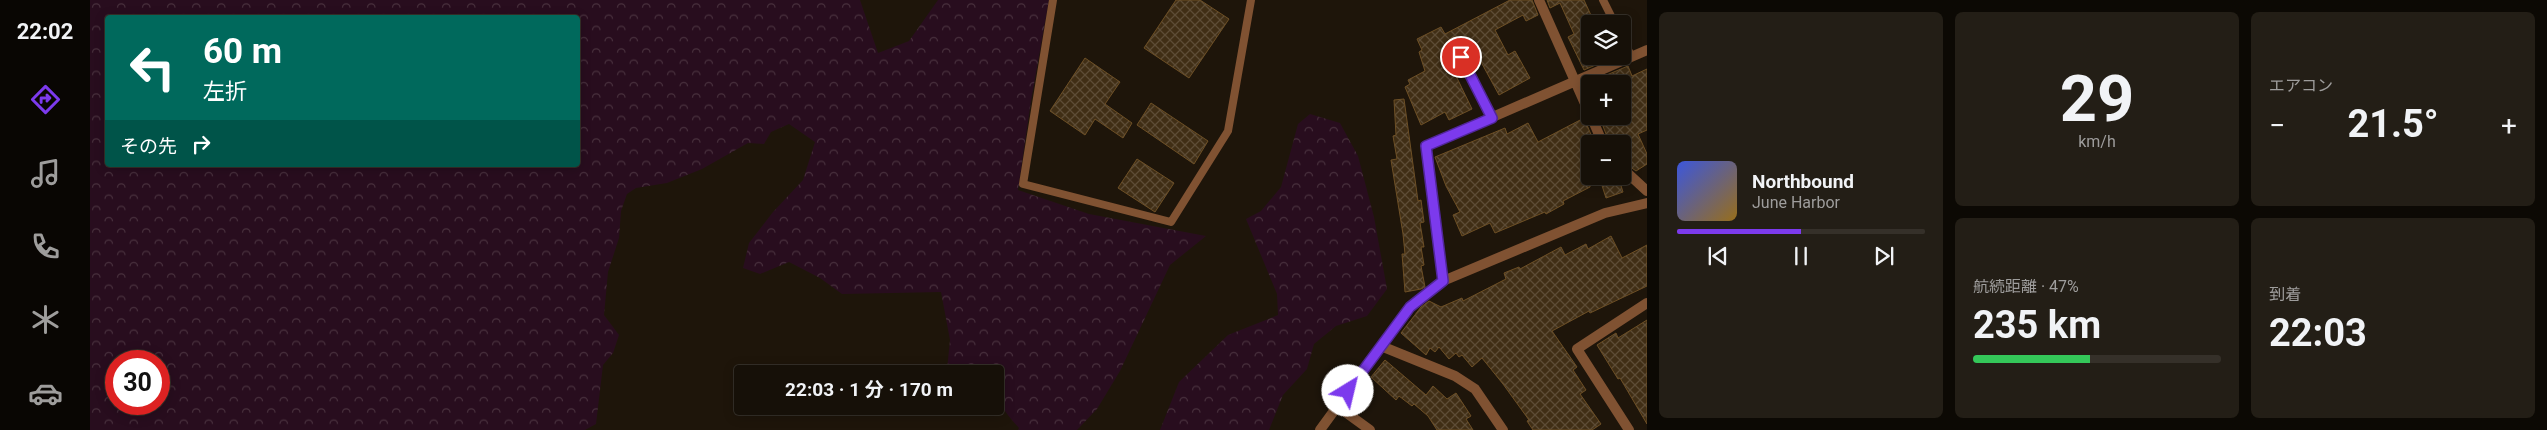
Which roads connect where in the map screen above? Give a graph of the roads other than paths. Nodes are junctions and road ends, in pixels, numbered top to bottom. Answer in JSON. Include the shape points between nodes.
{"nodes":[{"id":1,"x":1053,"y":0,"type":"edge"},
{"id":2,"x":1251,"y":0,"type":"edge"},
{"id":3,"x":1539,"y":0,"type":"edge"},
{"id":4,"x":1603,"y":0,"type":"edge"},
{"id":5,"x":1610,"y":15,"type":"edge"},
{"id":6,"x":1454,"y":42,"type":"dead end"},
{"id":7,"x":1647,"y":50,"type":"edge"},
{"id":8,"x":1632,"y":57,"type":"joint"},
{"id":9,"x":1575,"y":82,"type":"junction"},
{"id":10,"x":1581,"y":96,"type":"edge"},
{"id":11,"x":1492,"y":118,"type":"junction"},
{"id":12,"x":1631,"y":176,"type":"edge"},
{"id":13,"x":1647,"y":191,"type":"edge"},
{"id":14,"x":1647,"y":203,"type":"edge"},
{"id":15,"x":1443,"y":281,"type":"junction"},
{"id":16,"x":1647,"y":303,"type":"edge"},
{"id":17,"x":1381,"y":346,"type":"junction"},
{"id":18,"x":1337,"y":406,"type":"junction"},
{"id":19,"x":1320,"y":430,"type":"edge"},
{"id":20,"x":1370,"y":430,"type":"edge"},
{"id":21,"x":1503,"y":430,"type":"edge"},
{"id":22,"x":1629,"y":430,"type":"edge"}],
"edges":[{"from":1,"to":2,"type":"lane","via":[[1022,184],[1171,222],[1228,131]]},
{"from":3,"to":9,"type":"street"},
{"from":4,"to":5,"type":"lane"},
{"from":6,"to":11,"type":"lane"},
{"from":7,"to":8,"type":"street"},
{"from":8,"to":9,"type":"street"},
{"from":9,"to":10,"type":"street"},
{"from":9,"to":11,"type":"street"},
{"from":11,"to":15,"type":"street","via":[[1426,146]]},
{"from":12,"to":13,"type":"street"},
{"from":14,"to":15,"type":"street","via":[[1605,213]]},
{"from":15,"to":17,"type":"street","via":[[1410,307]]},
{"from":16,"to":22,"type":"street","via":[[1577,349]]},
{"from":17,"to":18,"type":"street"},
{"from":17,"to":21,"type":"street","via":[[1455,376],[1475,388]]},
{"from":18,"to":19,"type":"street"},
{"from":18,"to":20,"type":"street"}]}
